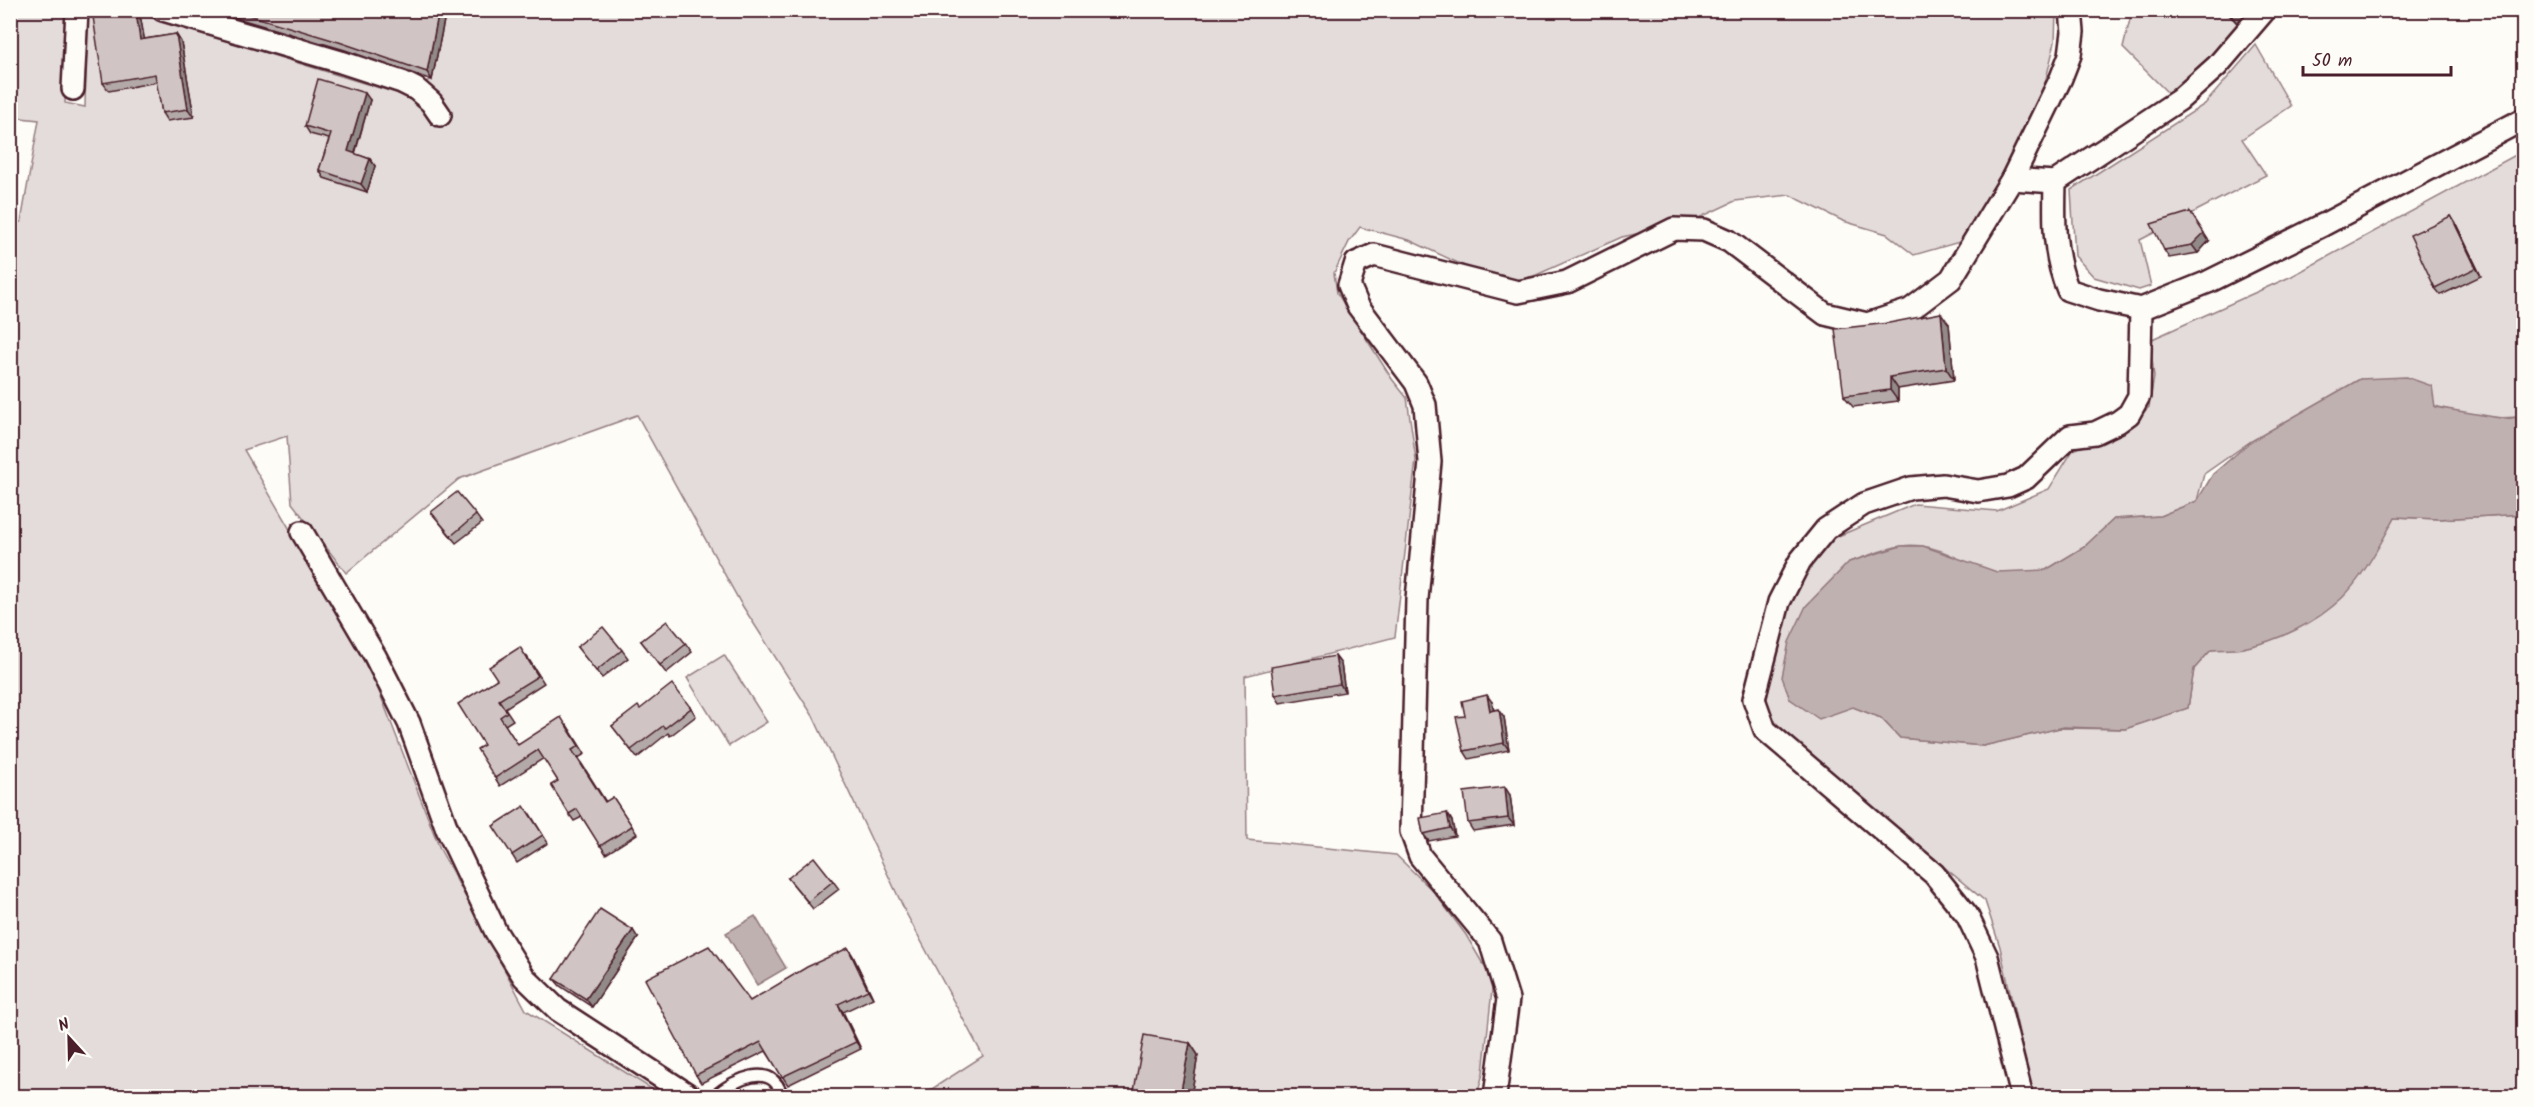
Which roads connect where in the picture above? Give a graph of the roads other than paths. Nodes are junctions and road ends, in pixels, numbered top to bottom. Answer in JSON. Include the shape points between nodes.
{"nodes":[{"id":1,"x":77,"y":10,"type":"edge"},
{"id":2,"x":163,"y":10,"type":"edge"},
{"id":3,"x":2071,"y":10,"type":"edge"},
{"id":4,"x":2265,"y":10,"type":"edge"},
{"id":5,"x":73,"y":89,"type":"dead end"},
{"id":6,"x":440,"y":115,"type":"dead end"},
{"id":7,"x":2523,"y":119,"type":"edge"},
{"id":8,"x":2012,"y":179,"type":"junction"},
{"id":9,"x":2055,"y":182,"type":"junction"},
{"id":10,"x":2141,"y":309,"type":"junction"},
{"id":11,"x":302,"y":532,"type":"dead end"},
{"id":12,"x":690,"y":1096,"type":"edge"},
{"id":13,"x":715,"y":1096,"type":"edge"},
{"id":14,"x":782,"y":1096,"type":"edge"},
{"id":15,"x":1495,"y":1096,"type":"edge"},
{"id":16,"x":2022,"y":1096,"type":"edge"}],
"edges":[{"from":1,"to":5,"type":"street"},
{"from":2,"to":6,"type":"street","via":[[402,82],[431,102]]},
{"from":3,"to":8,"type":"street","via":[[2070,55]]},
{"from":4,"to":9,"type":"street","via":[[2217,66],[2179,100]]},
{"from":7,"to":10,"type":"street","via":[[2323,225],[2208,282]]},
{"from":8,"to":9,"type":"street"},
{"from":8,"to":15,"type":"street","via":[[1951,279],[1910,310],[1867,324],[1825,314],[1729,242],[1704,230],[1674,229],[1567,282],[1518,292],[1374,255],[1356,264],[1349,285],[1358,306],[1416,383],[1425,405],[1430,462],[1417,599],[1411,831],[1420,856],[1490,942],[1508,999]]},
{"from":9,"to":10,"type":"street","via":[[2058,266],[2068,290]]},
{"from":10,"to":16,"type":"street","via":[[2139,396],[2118,422],[2095,433],[2070,436],[2026,478],[2008,486],[1978,492],[1943,485],[1911,488],[1864,504],[1826,529],[1800,561],[1779,602],[1755,699],[1765,730],[1934,874],[1967,915],[1987,957]]},
{"from":11,"to":12,"type":"street","via":[[375,656],[409,723],[447,829],[496,932],[524,977],[558,1010]]},
{"from":13,"to":14,"type":"lane","via":[[757,1074],[771,1080]]}]}
